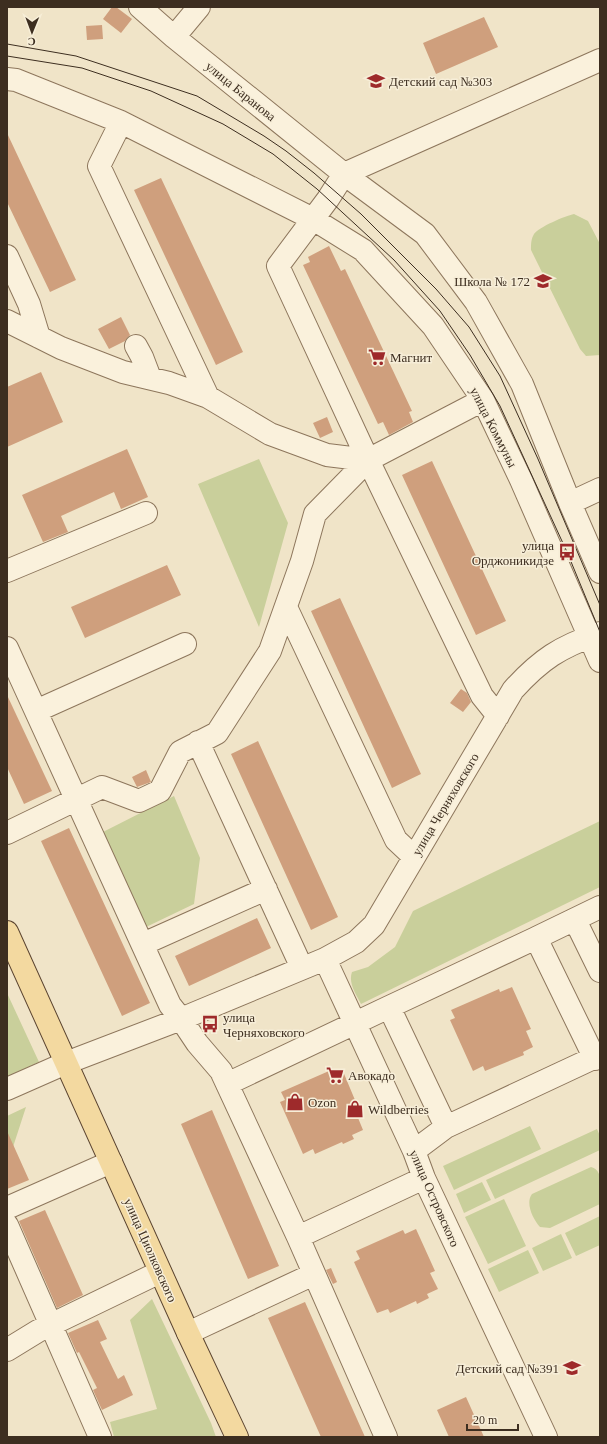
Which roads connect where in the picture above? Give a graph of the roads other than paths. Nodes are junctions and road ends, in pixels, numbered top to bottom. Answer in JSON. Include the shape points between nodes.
{"nodes":[{"id":1,"x":140,"y":7,"type":"edge"},
{"id":2,"x":199,"y":7,"type":"edge"},
{"id":3,"x":174,"y":36,"type":"junction"},
{"id":4,"x":600,"y":60,"type":"edge"},
{"id":5,"x":7,"y":79,"type":"edge"},
{"id":6,"x":121,"y":122,"type":"junction"},
{"id":7,"x":344,"y":174,"type":"junction"},
{"id":8,"x":314,"y":219,"type":"junction"},
{"id":9,"x":7,"y":256,"type":"edge"},
{"id":10,"x":7,"y":322,"type":"edge"},
{"id":11,"x":39,"y":337,"type":"junction"},
{"id":12,"x":136,"y":346,"type":"dead end"},
{"id":13,"x":150,"y":378,"type":"junction"},
{"id":14,"x":208,"y":397,"type":"junction"},
{"id":15,"x":483,"y":400,"type":"junction"},
{"id":16,"x":368,"y":460,"type":"junction"},
{"id":17,"x":600,"y":489,"type":"edge"},
{"id":18,"x":570,"y":503,"type":"junction"},
{"id":19,"x":146,"y":513,"type":"dead end"},
{"id":20,"x":7,"y":571,"type":"edge"},
{"id":21,"x":600,"y":572,"type":"edge"},
{"id":22,"x":286,"y":607,"type":"junction"},
{"id":23,"x":594,"y":635,"type":"edge"},
{"id":24,"x":185,"y":644,"type":"dead end"},
{"id":25,"x":7,"y":648,"type":"edge"},
{"id":26,"x":600,"y":661,"type":"edge"},
{"id":27,"x":36,"y":711,"type":"junction"},
{"id":28,"x":498,"y":716,"type":"junction"},
{"id":29,"x":198,"y":742,"type":"junction"},
{"id":30,"x":76,"y":798,"type":"junction"},
{"id":31,"x":7,"y":833,"type":"edge"},
{"id":32,"x":413,"y":856,"type":"junction"},
{"id":33,"x":266,"y":889,"type":"junction"},
{"id":34,"x":600,"y":908,"type":"edge"},
{"id":35,"x":575,"y":920,"type":"junction"},
{"id":36,"x":7,"y":932,"type":"edge"},
{"id":37,"x":536,"y":938,"type":"junction"},
{"id":38,"x":143,"y":944,"type":"junction"},
{"id":39,"x":325,"y":959,"type":"junction"},
{"id":40,"x":302,"y":968,"type":"junction"},
{"id":41,"x":600,"y":971,"type":"edge"},
{"id":42,"x":389,"y":1007,"type":"junction"},
{"id":43,"x":181,"y":1019,"type":"junction"},
{"id":44,"x":354,"y":1022,"type":"junction"},
{"id":45,"x":598,"y":1057,"type":"edge"},
{"id":46,"x":66,"y":1063,"type":"junction"},
{"id":47,"x":227,"y":1084,"type":"junction"},
{"id":48,"x":7,"y":1089,"type":"edge"},
{"id":49,"x":446,"y":1127,"type":"junction"},
{"id":50,"x":414,"y":1151,"type":"junction"},
{"id":51,"x":111,"y":1162,"type":"junction"},
{"id":52,"x":424,"y":1178,"type":"junction"},
{"id":53,"x":7,"y":1208,"type":"edge"},
{"id":54,"x":7,"y":1225,"type":"edge"},
{"id":55,"x":298,"y":1237,"type":"junction"},
{"id":56,"x":160,"y":1272,"type":"junction"},
{"id":57,"x":314,"y":1274,"type":"junction"},
{"id":58,"x":50,"y":1325,"type":"junction"},
{"id":59,"x":188,"y":1333,"type":"junction"},
{"id":60,"x":7,"y":1350,"type":"edge"},
{"id":61,"x":100,"y":1437,"type":"edge"},
{"id":62,"x":237,"y":1437,"type":"edge"},
{"id":63,"x":386,"y":1437,"type":"edge"},
{"id":64,"x":546,"y":1437,"type":"edge"}],
"edges":[{"from":1,"to":3,"type":"street","name":"улица Баранова"},
{"from":2,"to":3,"type":"street"},
{"from":3,"to":7,"type":"street","name":"улица Баранова"},
{"from":4,"to":7,"type":"street"},
{"from":5,"to":6,"type":"street","name":"улица Коммуны","via":[[16,80]]},
{"from":6,"to":8,"type":"street","name":"улица Коммуны"},
{"from":6,"to":14,"type":"street","via":[[99,166]]},
{"from":7,"to":8,"type":"street"},
{"from":7,"to":18,"type":"street","via":[[425,234],[476,302],[522,384]]},
{"from":8,"to":15,"type":"street","name":"улица Коммуны","via":[[363,250],[434,326]]},
{"from":8,"to":16,"type":"street","via":[[278,266]]},
{"from":9,"to":11,"type":"street","via":[[29,304]]},
{"from":10,"to":11,"type":"street"},
{"from":11,"to":13,"type":"street","via":[[123,372]]},
{"from":12,"to":13,"type":"street"},
{"from":13,"to":14,"type":"street"},
{"from":14,"to":16,"type":"street","via":[[270,434],[328,455]]},
{"from":15,"to":16,"type":"street"},
{"from":15,"to":23,"type":"street","name":"улица Коммуны"},
{"from":16,"to":22,"type":"street","via":[[315,514]]},
{"from":16,"to":28,"type":"street","via":[[482,696]]},
{"from":17,"to":18,"type":"street"},
{"from":18,"to":21,"type":"street"},
{"from":19,"to":20,"type":"street"},
{"from":22,"to":29,"type":"street","via":[[270,651],[248,687],[217,732]]},
{"from":22,"to":32,"type":"street","via":[[396,840]]},
{"from":23,"to":26,"type":"street","name":"улица Коммуны"},
{"from":23,"to":28,"type":"street","name":"улица Черняховского","via":[[551,654],[531,670],[513,690]]},
{"from":24,"to":27,"type":"street"},
{"from":25,"to":27,"type":"street"},
{"from":27,"to":30,"type":"street"},
{"from":28,"to":32,"type":"street","name":"улица Черняховского"},
{"from":29,"to":30,"type":"street","via":[[180,752],[160,791],[146,798],[139,801],[102,788]]},
{"from":29,"to":33,"type":"street"},
{"from":30,"to":31,"type":"street"},
{"from":30,"to":38,"type":"street"},
{"from":32,"to":39,"type":"street","name":"улица Черняховского","via":[[374,925],[356,942]]},
{"from":33,"to":38,"type":"street"},
{"from":33,"to":40,"type":"street"},
{"from":34,"to":35,"type":"street"},
{"from":35,"to":37,"type":"street"},
{"from":35,"to":41,"type":"street"},
{"from":36,"to":46,"type":"main road"},
{"from":37,"to":42,"type":"street"},
{"from":37,"to":45,"type":"street"},
{"from":38,"to":43,"type":"street","via":[[170,1005]]},
{"from":39,"to":40,"type":"street","name":"улица Черняховского"},
{"from":39,"to":44,"type":"street","name":"улица Островского"},
{"from":40,"to":43,"type":"street","name":"улица Черняховского"},
{"from":42,"to":44,"type":"street"},
{"from":42,"to":49,"type":"street"},
{"from":43,"to":46,"type":"street","name":"улица Черняховского"},
{"from":43,"to":47,"type":"street","via":[[221,1071]]},
{"from":44,"to":47,"type":"street"},
{"from":44,"to":50,"type":"street","name":"улица Островского"},
{"from":45,"to":49,"type":"street"},
{"from":46,"to":48,"type":"street","name":"улица Черняховского"},
{"from":46,"to":51,"type":"main road","name":"улица Циолковского"},
{"from":47,"to":55,"type":"street"},
{"from":49,"to":50,"type":"street"},
{"from":50,"to":52,"type":"street","name":"улица Островского"},
{"from":51,"to":53,"type":"street"},
{"from":51,"to":56,"type":"main road","name":"улица Циолковского"},
{"from":52,"to":55,"type":"street"},
{"from":52,"to":64,"type":"street","name":"улица Островского"},
{"from":54,"to":58,"type":"street"},
{"from":55,"to":57,"type":"street"},
{"from":56,"to":58,"type":"street"},
{"from":56,"to":59,"type":"main road","name":"улица Циолковского"},
{"from":57,"to":59,"type":"street"},
{"from":57,"to":63,"type":"street"},
{"from":58,"to":60,"type":"street"},
{"from":58,"to":61,"type":"street"},
{"from":59,"to":62,"type":"main road","name":"улица Циолковского"}]}
